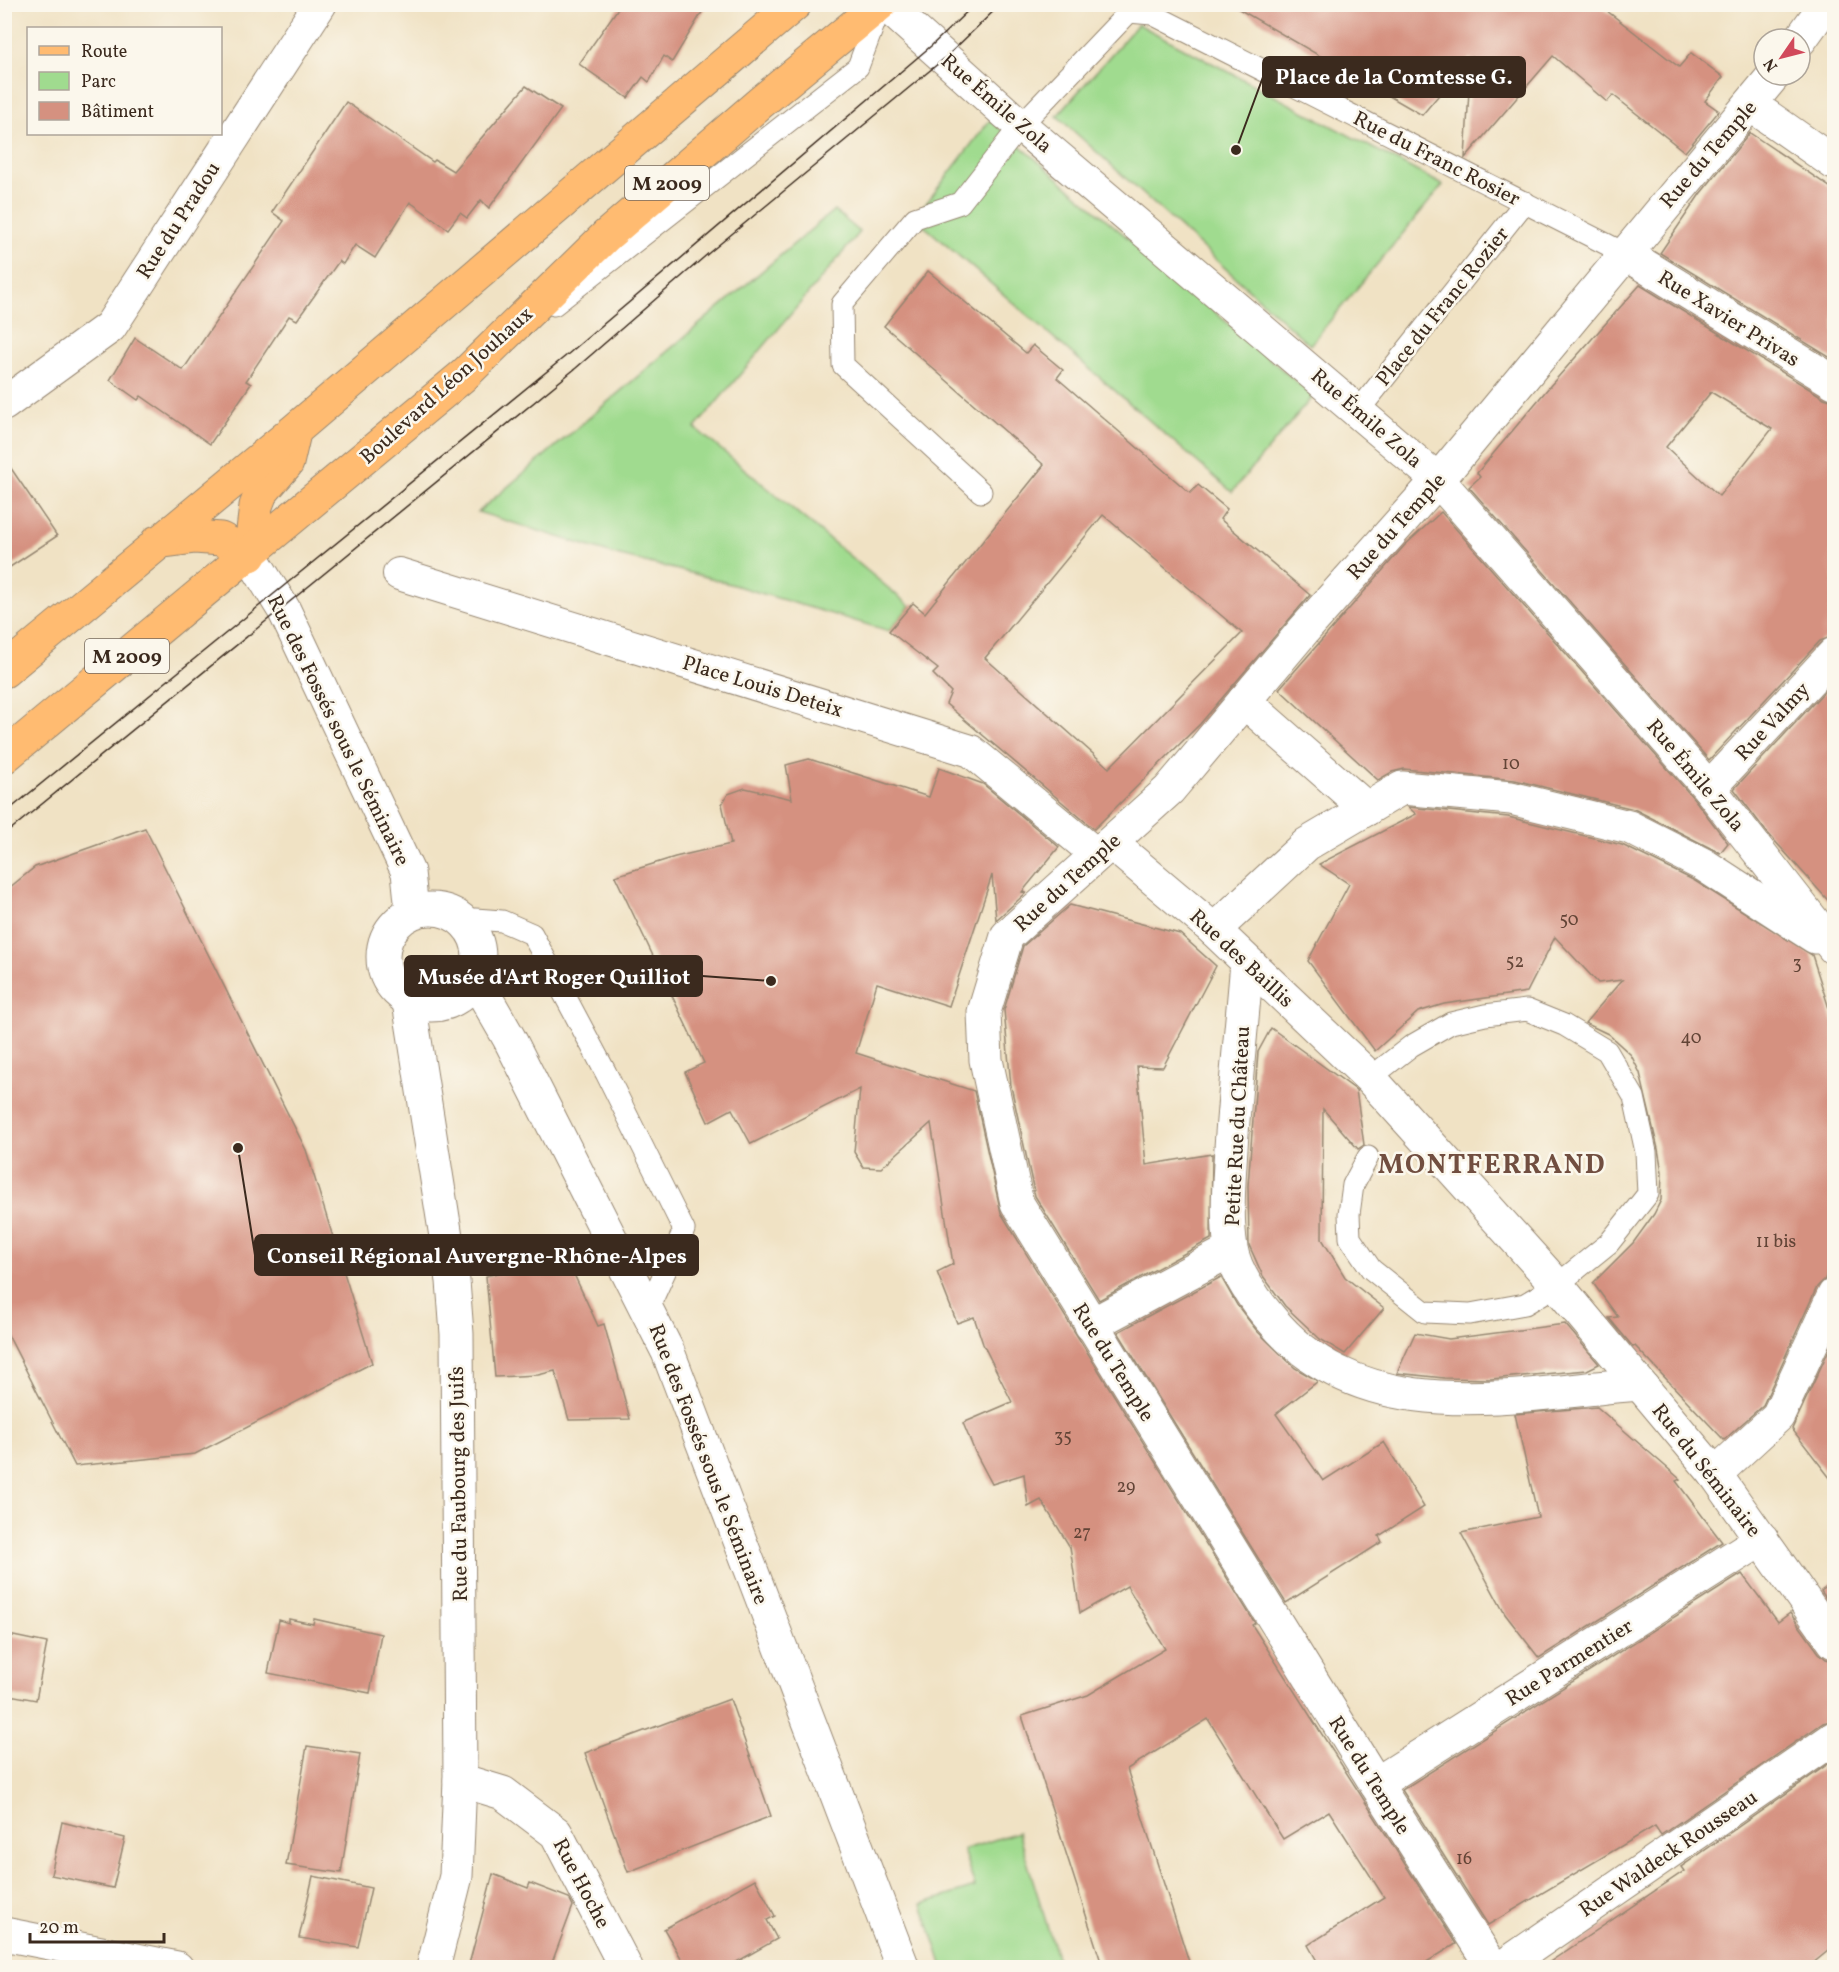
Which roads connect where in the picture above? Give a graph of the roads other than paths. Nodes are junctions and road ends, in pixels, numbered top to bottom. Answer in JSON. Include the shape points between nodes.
{"nodes":[{"id":1,"x":320,"y":4,"type":"edge"},
{"id":2,"x":795,"y":4,"type":"edge"},
{"id":3,"x":882,"y":4,"type":"edge"},
{"id":4,"x":1827,"y":4,"type":"edge"},
{"id":5,"x":1810,"y":27,"type":"edge"},
{"id":6,"x":1765,"y":87,"type":"edge"},
{"id":7,"x":1751,"y":105,"type":"junction"},
{"id":8,"x":1021,"y":125,"type":"junction"},
{"id":9,"x":1834,"y":163,"type":"edge"},
{"id":10,"x":1525,"y":202,"type":"junction"},
{"id":11,"x":1624,"y":253,"type":"junction"},
{"id":12,"x":1834,"y":382,"type":"edge"},
{"id":13,"x":4,"y":404,"type":"edge"},
{"id":14,"x":1359,"y":410,"type":"junction"},
{"id":15,"x":294,"y":430,"type":"junction"},
{"id":16,"x":1438,"y":480,"type":"junction"},
{"id":17,"x":981,"y":492,"type":"dead end"},
{"id":18,"x":157,"y":542,"type":"junction"},
{"id":19,"x":250,"y":555,"type":"junction"},
{"id":20,"x":399,"y":574,"type":"dead end"},
{"id":21,"x":1834,"y":654,"type":"edge"},
{"id":22,"x":4,"y":671,"type":"edge"},
{"id":23,"x":1245,"y":701,"type":"junction"},
{"id":24,"x":4,"y":757,"type":"edge"},
{"id":25,"x":1708,"y":788,"type":"junction"},
{"id":26,"x":1367,"y":809,"type":"junction"},
{"id":27,"x":1104,"y":849,"type":"junction"},
{"id":28,"x":412,"y":911,"type":"junction"},
{"id":29,"x":470,"y":927,"type":"junction"},
{"id":30,"x":1214,"y":930,"type":"junction"},
{"id":31,"x":1834,"y":949,"type":"edge"},
{"id":32,"x":1247,"y":962,"type":"junction"},
{"id":33,"x":475,"y":979,"type":"junction"},
{"id":34,"x":409,"y":1002,"type":"junction"},
{"id":35,"x":1370,"y":1078,"type":"junction"},
{"id":36,"x":1368,"y":1157,"type":"dead end"},
{"id":37,"x":1231,"y":1250,"type":"junction"},
{"id":38,"x":1564,"y":1295,"type":"junction"},
{"id":39,"x":1834,"y":1295,"type":"edge"},
{"id":40,"x":648,"y":1309,"type":"junction"},
{"id":41,"x":1091,"y":1325,"type":"junction"},
{"id":42,"x":1638,"y":1384,"type":"junction"},
{"id":43,"x":1715,"y":1474,"type":"junction"},
{"id":44,"x":1762,"y":1539,"type":"junction"},
{"id":45,"x":1834,"y":1642,"type":"edge"},
{"id":46,"x":1834,"y":1738,"type":"edge"},
{"id":47,"x":460,"y":1780,"type":"junction"},
{"id":48,"x":1376,"y":1784,"type":"junction"},
{"id":49,"x":4,"y":1934,"type":"edge"},
{"id":50,"x":177,"y":1968,"type":"edge"},
{"id":51,"x":433,"y":1968,"type":"edge"},
{"id":52,"x":626,"y":1968,"type":"edge"},
{"id":53,"x":903,"y":1968,"type":"edge"},
{"id":54,"x":1493,"y":1968,"type":"edge"},
{"id":55,"x":1501,"y":1968,"type":"edge"}],
"edges":[{"from":1,"to":13,"type":"street","name":"Rue du Pradou","via":[[110,327]]},
{"from":2,"to":15,"type":"main road","number":"M 2009"},
{"from":3,"to":8,"type":"street","name":"Rue Émile Zola"},
{"from":3,"to":19,"type":"main road","name":"Boulevard Léon Jouhaux","number":"M 2009","via":[[606,236],[464,375]]},
{"from":4,"to":5,"type":"street"},
{"from":6,"to":7,"type":"street","name":"Rue du Temple"},
{"from":7,"to":9,"type":"street"},
{"from":7,"to":11,"type":"street","name":"Rue du Temple"},
{"from":8,"to":10,"type":"lane","name":"Rue du Franc Rosier","via":[[1129,12],[1152,14]]},
{"from":8,"to":14,"type":"street","name":"Rue Émile Zola"},
{"from":8,"to":17,"type":"lane","via":[[960,202],[915,218],[842,303],[843,365]]},
{"from":10,"to":11,"type":"lane","name":"Rue du Franc Rosier"},
{"from":10,"to":14,"type":"lane","name":"Place du Franc Rozier"},
{"from":11,"to":12,"type":"street","name":"Rue Xavier Privas"},
{"from":11,"to":16,"type":"street","name":"Rue du Temple"},
{"from":14,"to":16,"type":"street","name":"Rue Émile Zola"},
{"from":15,"to":18,"type":"main road","number":"M 2009"},
{"from":15,"to":19,"type":"main road","via":[[287,463],[258,500]]},
{"from":16,"to":23,"type":"street","name":"Rue du Temple"},
{"from":16,"to":25,"type":"street","name":"Rue Émile Zola"},
{"from":18,"to":19,"type":"main road","via":[[221,538]]},
{"from":18,"to":22,"type":"main road","number":"M 2009"},
{"from":19,"to":24,"type":"main road","name":"Boulevard Léon Jouhaux","number":"M 2009"},
{"from":19,"to":28,"type":"street","name":"Rue des Fossés sous le Séminaire","via":[[284,609],[408,872]]},
{"from":20,"to":27,"type":"street","name":"Place Louis Deteix","via":[[971,751]]},
{"from":21,"to":25,"type":"street","name":"Rue Valmy"},
{"from":23,"to":26,"type":"street"},
{"from":23,"to":27,"type":"street","name":"Rue du Temple","via":[[1169,790]]},
{"from":25,"to":31,"type":"street","name":"Rue Émile Zola"},
{"from":26,"to":30,"type":"street","via":[[1307,844]]},
{"from":26,"to":31,"type":"street","via":[[1402,788],[1511,798],[1629,827],[1704,865]]},
{"from":27,"to":30,"type":"street","name":"Rue des Baillis"},
{"from":27,"to":41,"type":"street","name":"Rue du Temple","via":[[1007,936],[984,1012],[986,1060],[1017,1203]]},
{"from":28,"to":29,"type":"street","via":[[443,909]]},
{"from":28,"to":34,"type":"street","via":[[390,928],[381,955],[388,982]]},
{"from":29,"to":33,"type":"street","via":[[480,952]]},
{"from":29,"to":40,"type":"lane","via":[[475,920],[502,921],[532,934],[684,1230]]},
{"from":30,"to":32,"type":"street","name":"Rue des Baillis"},
{"from":32,"to":35,"type":"street","name":"Rue des Baillis"},
{"from":32,"to":37,"type":"street","name":"Petite Rue du Château","via":[[1229,1184]]},
{"from":33,"to":34,"type":"street","via":[[458,998],[434,1007]]},
{"from":33,"to":40,"type":"street","name":"Rue des Fossés sous le Séminaire"},
{"from":34,"to":47,"type":"street","name":"Rue du Faubourg des Juifs","via":[[453,1281],[459,1449]]},
{"from":35,"to":38,"type":"street","name":"Rue des Baillis"},
{"from":35,"to":38,"type":"lane","via":[[1411,1046],[1451,1023],[1516,1011],[1527,1010],[1564,1025],[1607,1052],[1634,1097],[1646,1152],[1648,1194]]},
{"from":36,"to":38,"type":"lane","via":[[1353,1185],[1350,1238],[1371,1269],[1425,1312],[1470,1314]]},
{"from":37,"to":41,"type":"street"},
{"from":37,"to":42,"type":"street","name":"Petite Rue du Château","via":[[1252,1297],[1281,1331],[1347,1378],[1383,1391],[1475,1399]]},
{"from":38,"to":42,"type":"street","name":"Rue du Séminaire"},
{"from":39,"to":43,"type":"street","via":[[1778,1416]]},
{"from":40,"to":53,"type":"street","name":"Rue des Fossés sous le Séminaire","via":[[668,1352]]},
{"from":41,"to":48,"type":"street","name":"Rue du Temple"},
{"from":42,"to":43,"type":"street","name":"Rue du Séminaire"},
{"from":43,"to":44,"type":"street","name":"Rue du Séminaire"},
{"from":44,"to":45,"type":"street","name":"Rue du Séminaire"},
{"from":44,"to":48,"type":"street","name":"Rue Parmentier"},
{"from":46,"to":55,"type":"street","name":"Rue Waldeck Rousseau"},
{"from":47,"to":51,"type":"street","name":"Rue du Faubourg des Juifs","via":[[456,1876]]},
{"from":47,"to":52,"type":"street","name":"Rue Hoche","via":[[503,1793],[556,1833]]},
{"from":48,"to":54,"type":"street","name":"Rue du Temple"},
{"from":49,"to":50,"type":"street"}]}
